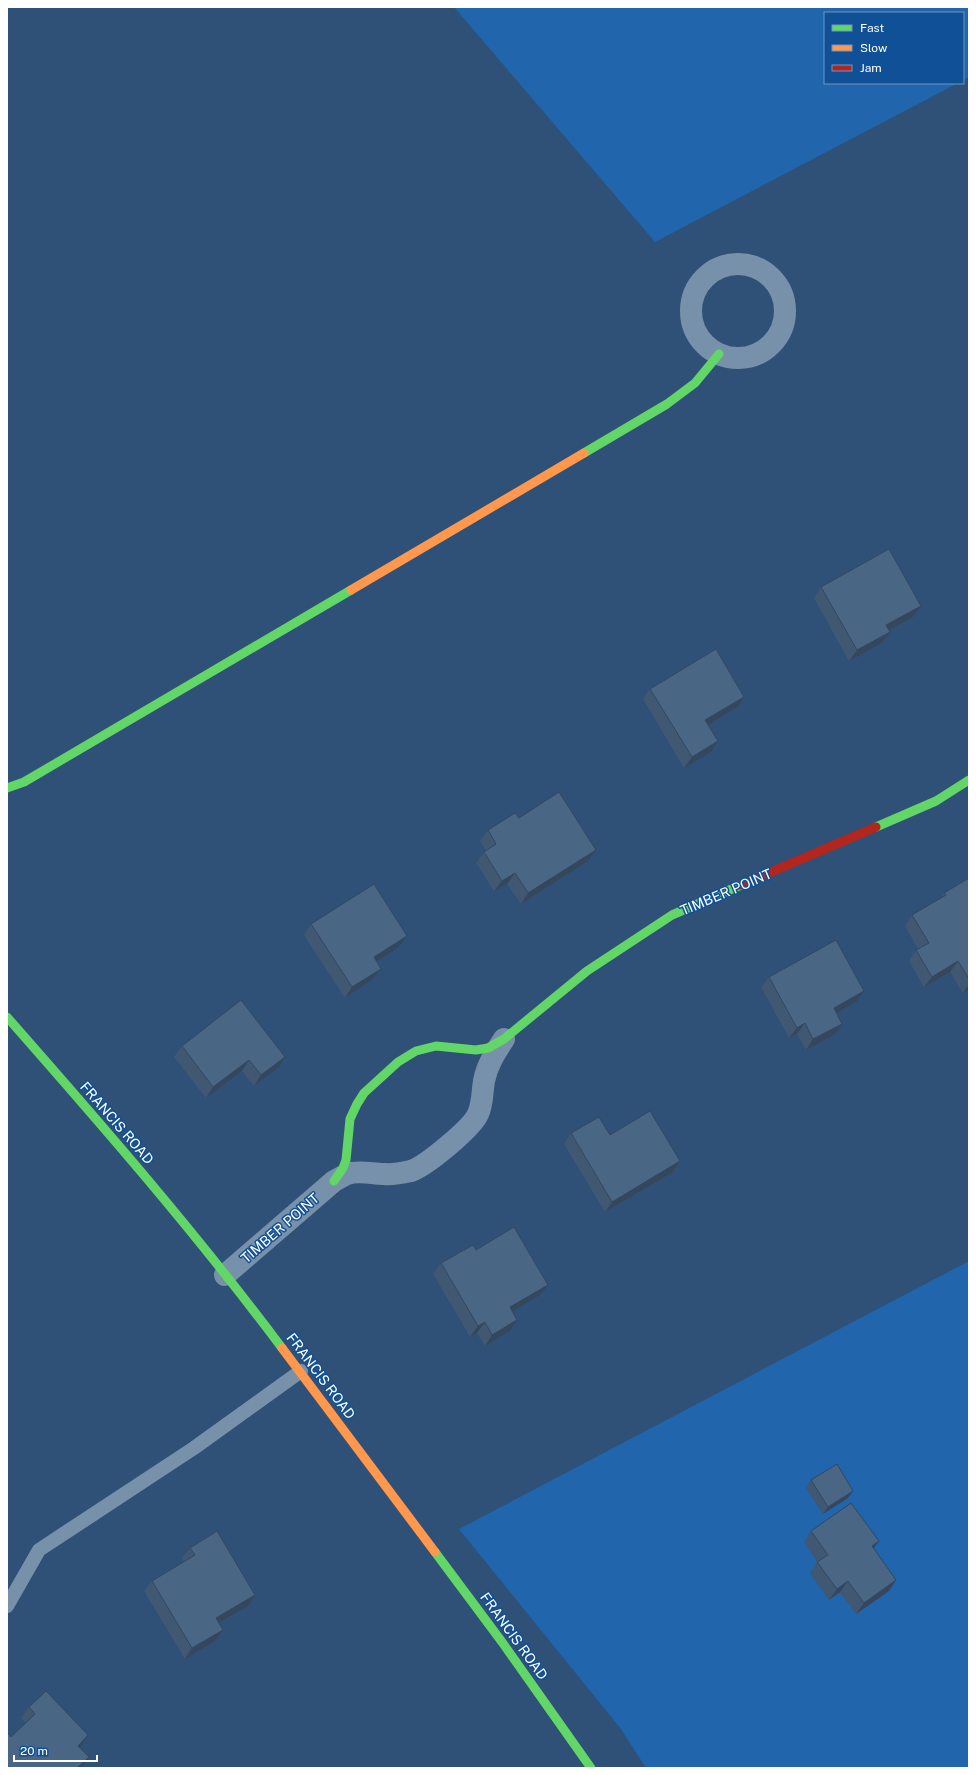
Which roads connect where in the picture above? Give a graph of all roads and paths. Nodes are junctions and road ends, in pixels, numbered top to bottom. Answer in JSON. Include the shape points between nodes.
{"nodes":[{"id":1,"x":719,"y":354,"type":"junction"},
{"id":2,"x":969,"y":780,"type":"edge"},
{"id":3,"x":7,"y":788,"type":"edge"},
{"id":4,"x":7,"y":1018,"type":"edge"},
{"id":5,"x":504,"y":1040,"type":"junction"},
{"id":6,"x":334,"y":1181,"type":"junction"},
{"id":7,"x":225,"y":1275,"type":"junction"},
{"id":8,"x":301,"y":1371,"type":"junction"},
{"id":9,"x":7,"y":1606,"type":"edge"},
{"id":10,"x":591,"y":1768,"type":"edge"}],
"edges":[{"from":1,"to":1,"type":"street","via":[[734,358],[749,357],[763,351],[775,340],[782,327],[785,312],[783,296],[775,282],[763,271],[746,264],[729,264],[713,270],[700,282],[692,298],[691,315],[695,332],[706,345]]},
{"from":1,"to":3,"type":"street","via":[[695,383],[667,404],[24,782]]},
{"from":2,"to":5,"type":"street","name":"TIMBER POINT","via":[[936,801],[672,915],[587,971]]},
{"from":4,"to":7,"type":"street","name":"FRANCIS ROAD","via":[[120,1146]]},
{"from":5,"to":6,"type":"street","name":"TIMBER POINT","via":[[492,1057],[487,1070],[477,1116],[443,1150],[413,1170],[396,1174],[358,1172]]},
{"from":5,"to":6,"type":"street","name":"TIMBER POINT","via":[[488,1048],[476,1050],[436,1046],[416,1051],[398,1062],[364,1093],[357,1104],[350,1119],[346,1160]]},
{"from":6,"to":7,"type":"street","name":"TIMBER POINT"},
{"from":7,"to":8,"type":"street","name":"FRANCIS ROAD"},
{"from":8,"to":9,"type":"lane","via":[[194,1448],[39,1550]]},
{"from":8,"to":10,"type":"street","name":"FRANCIS ROAD","via":[[502,1642]]}]}
